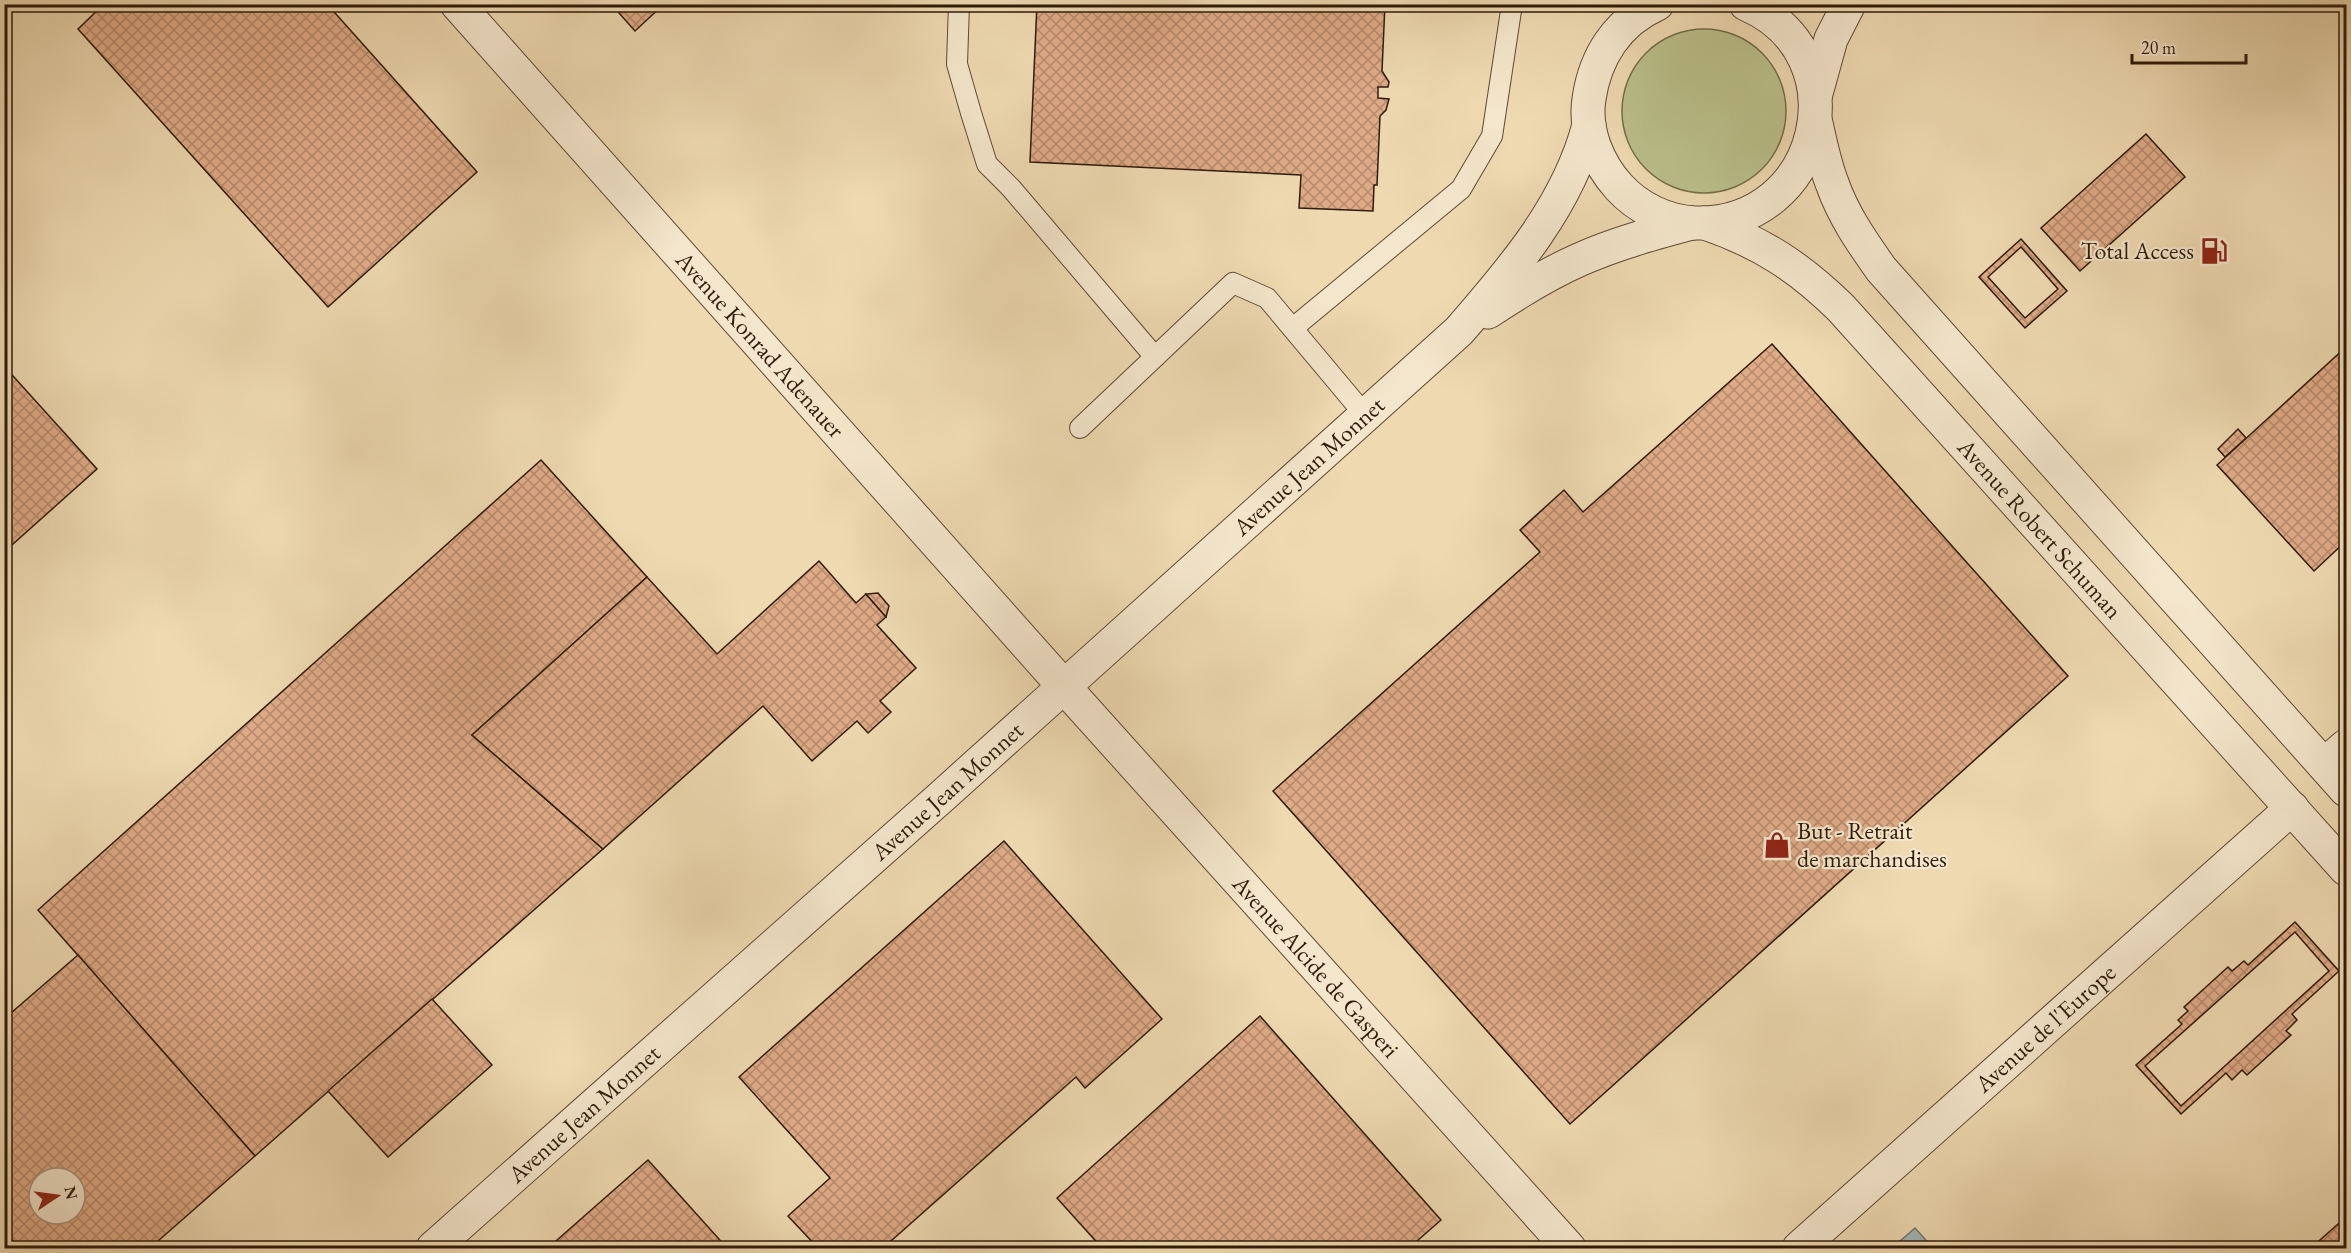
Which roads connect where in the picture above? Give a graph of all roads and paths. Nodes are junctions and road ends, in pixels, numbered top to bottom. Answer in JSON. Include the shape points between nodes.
{"nodes":[{"id":1,"x":457,"y":4,"type":"edge"},
{"id":2,"x":959,"y":4,"type":"edge"},
{"id":3,"x":1512,"y":4,"type":"edge"},
{"id":4,"x":1657,"y":4,"type":"edge"},
{"id":5,"x":1746,"y":4,"type":"edge"},
{"id":6,"x":1849,"y":4,"type":"edge"},
{"id":7,"x":1815,"y":109,"type":"junction"},
{"id":8,"x":1590,"y":125,"type":"junction"},
{"id":9,"x":1698,"y":223,"type":"junction"},
{"id":10,"x":1293,"y":328,"type":"junction"},
{"id":11,"x":1459,"y":331,"type":"junction"},
{"id":12,"x":1155,"y":357,"type":"junction"},
{"id":13,"x":1365,"y":415,"type":"junction"},
{"id":14,"x":1080,"y":428,"type":"dead end"},
{"id":15,"x":1062,"y":685,"type":"junction"},
{"id":16,"x":2335,"y":755,"type":"edge"},
{"id":17,"x":2346,"y":790,"type":"edge"},
{"id":18,"x":2292,"y":808,"type":"junction"},
{"id":19,"x":2346,"y":869,"type":"edge"},
{"id":20,"x":433,"y":1248,"type":"edge"},
{"id":21,"x":1569,"y":1248,"type":"edge"},
{"id":22,"x":1799,"y":1248,"type":"edge"}],
"edges":[{"from":1,"to":15,"type":"street","name":"Avenue Konrad Adenauer"},
{"from":2,"to":12,"type":"lane","via":[[957,64],[987,164]]},
{"from":3,"to":10,"type":"lane","via":[[1492,136],[1461,189]]},
{"from":4,"to":8,"type":"street","via":[[1628,23],[1602,55],[1591,84]]},
{"from":5,"to":7,"type":"street","via":[[1771,19],[1793,41],[1808,68]]},
{"from":6,"to":7,"type":"street","via":[[1831,39]]},
{"from":7,"to":9,"type":"street","name":"Avenue Jean Monnet","via":[[1804,159],[1779,192],[1745,214],[1725,221]]},
{"from":7,"to":16,"type":"street","via":[[1838,200],[1881,269]]},
{"from":8,"to":9,"type":"street","name":"Avenue Robert Schuman","via":[[1602,163],[1627,195],[1653,212]]},
{"from":8,"to":11,"type":"street","name":"Avenue Jean Monnet","via":[[1581,154],[1544,224],[1505,278]]},
{"from":9,"to":11,"type":"street","name":"Avenue Jean Monnet","via":[[1629,241],[1582,259],[1517,293]]},
{"from":9,"to":18,"type":"street","name":"Avenue Robert Schuman","via":[[1744,238],[1782,258],[1841,308]]},
{"from":10,"to":12,"type":"lane","via":[[1268,298],[1233,283]]},
{"from":10,"to":13,"type":"lane"},
{"from":11,"to":13,"type":"street","name":"Avenue Jean Monnet"},
{"from":12,"to":14,"type":"lane"},
{"from":13,"to":15,"type":"street","name":"Avenue Jean Monnet"},
{"from":15,"to":20,"type":"street","name":"Avenue Jean Monnet"},
{"from":15,"to":21,"type":"street","name":"Avenue Alcide de Gasperi"},
{"from":16,"to":17,"type":"street"},
{"from":18,"to":19,"type":"street","name":"Avenue Robert Schuman"},
{"from":18,"to":22,"type":"street","name":"Avenue de l'Europe"}]}
